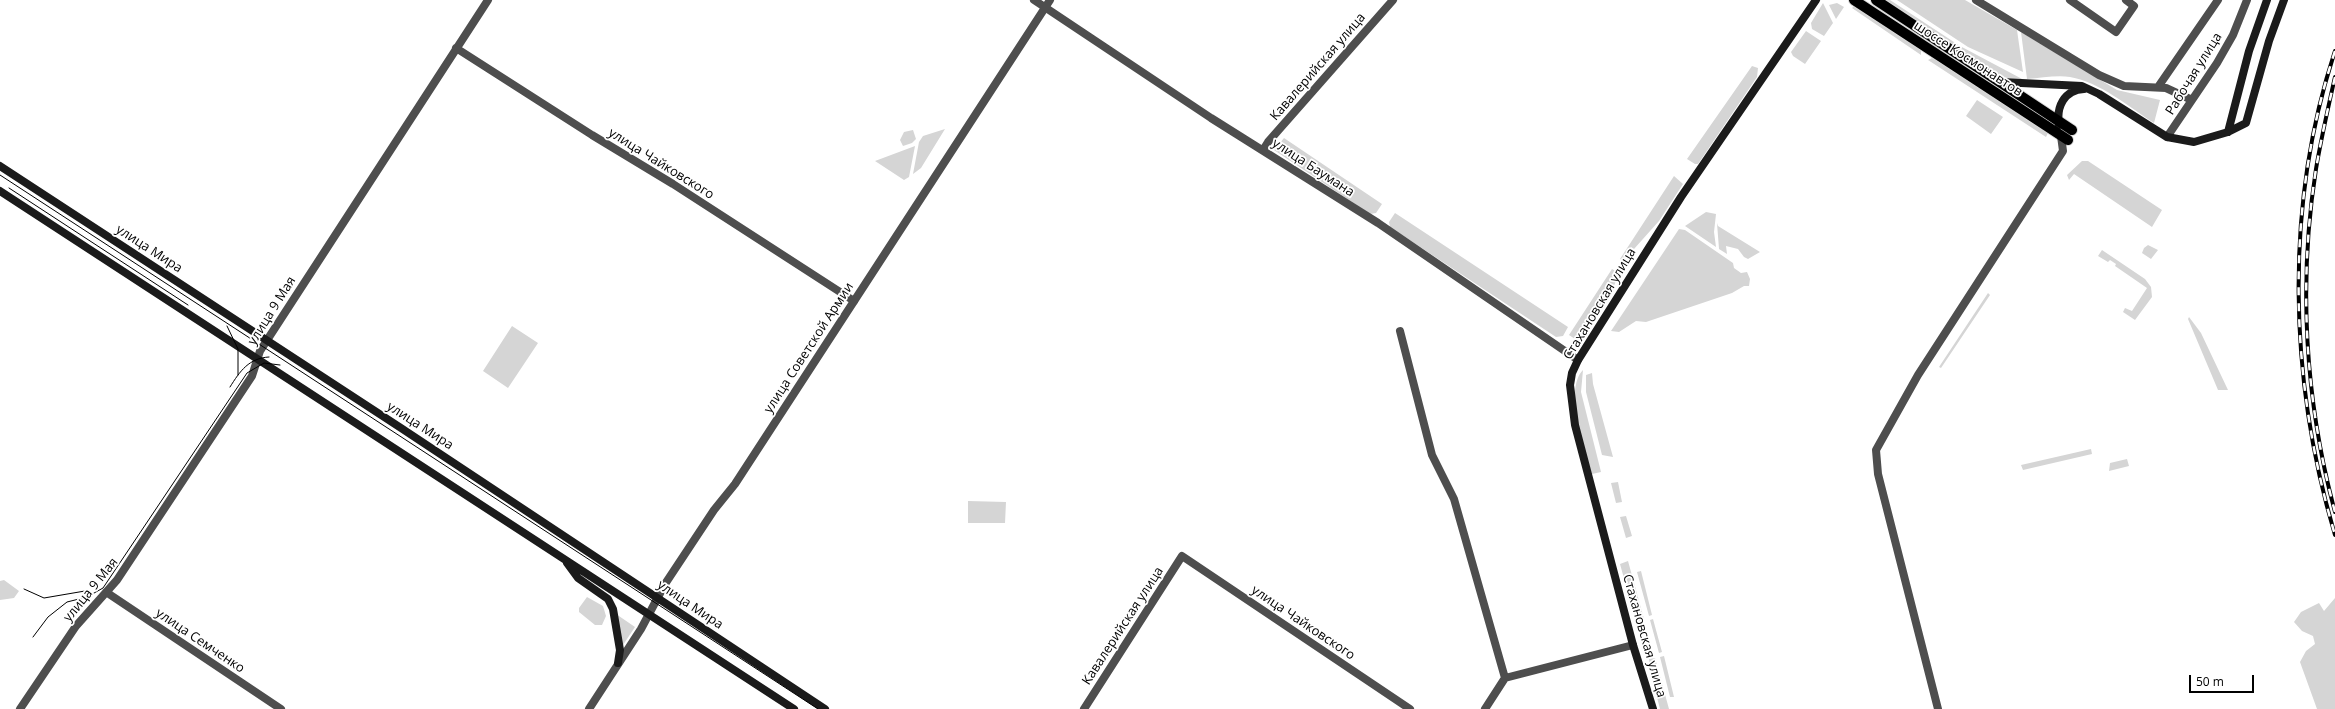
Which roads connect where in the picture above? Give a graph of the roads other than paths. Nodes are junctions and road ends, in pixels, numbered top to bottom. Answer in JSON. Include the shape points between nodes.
{"nodes":[{"id":1,"x":488,"y":0,"type":"edge"},
{"id":2,"x":1034,"y":0,"type":"edge"},
{"id":3,"x":1050,"y":0,"type":"edge"},
{"id":4,"x":1392,"y":0,"type":"edge"},
{"id":5,"x":1816,"y":0,"type":"edge"},
{"id":6,"x":1854,"y":0,"type":"edge"},
{"id":7,"x":1876,"y":0,"type":"edge"},
{"id":8,"x":1976,"y":0,"type":"edge"},
{"id":9,"x":2070,"y":0,"type":"edge"},
{"id":10,"x":2126,"y":0,"type":"edge"},
{"id":11,"x":2218,"y":0,"type":"edge"},
{"id":12,"x":2247,"y":0,"type":"edge"},
{"id":13,"x":2267,"y":0,"type":"edge"},
{"id":14,"x":2284,"y":0,"type":"edge"},
{"id":15,"x":1045,"y":8,"type":"junction"},
{"id":16,"x":456,"y":48,"type":"junction"},
{"id":17,"x":2001,"y":82,"type":"junction"},
{"id":18,"x":2158,"y":87,"type":"junction"},
{"id":19,"x":2093,"y":90,"type":"junction"},
{"id":20,"x":2192,"y":100,"type":"junction"},
{"id":21,"x":2059,"y":121,"type":"junction"},
{"id":22,"x":2072,"y":130,"type":"dead end"},
{"id":23,"x":2228,"y":132,"type":"junction"},
{"id":24,"x":2167,"y":137,"type":"junction"},
{"id":25,"x":2064,"y":138,"type":"junction"},
{"id":26,"x":1263,"y":150,"type":"junction"},
{"id":27,"x":0,"y":166,"type":"edge"},
{"id":28,"x":0,"y":191,"type":"edge"},
{"id":29,"x":854,"y":301,"type":"junction"},
{"id":30,"x":1400,"y":331,"type":"dead end"},
{"id":31,"x":267,"y":340,"type":"junction"},
{"id":32,"x":257,"y":359,"type":"junction"},
{"id":33,"x":1578,"y":360,"type":"junction"},
{"id":34,"x":1182,"y":556,"type":"joint"},
{"id":35,"x":564,"y":559,"type":"junction"},
{"id":36,"x":106,"y":592,"type":"junction"},
{"id":37,"x":657,"y":599,"type":"junction"},
{"id":38,"x":649,"y":615,"type":"junction"},
{"id":39,"x":1633,"y":645,"type":"junction"},
{"id":40,"x":618,"y":663,"type":"junction"},
{"id":41,"x":1504,"y":678,"type":"junction"},
{"id":42,"x":20,"y":709,"type":"edge"},
{"id":43,"x":281,"y":709,"type":"edge"},
{"id":44,"x":589,"y":709,"type":"edge"},
{"id":45,"x":794,"y":709,"type":"edge"},
{"id":46,"x":825,"y":709,"type":"edge"},
{"id":47,"x":1084,"y":709,"type":"edge"},
{"id":48,"x":1410,"y":709,"type":"edge"},
{"id":49,"x":1485,"y":709,"type":"edge"},
{"id":50,"x":1653,"y":709,"type":"edge"},
{"id":51,"x":1938,"y":709,"type":"edge"}],
"edges":[{"from":1,"to":16,"type":"street","name":"улица 9 Мая"},
{"from":2,"to":15,"type":"street","name":"улица Баумана"},
{"from":3,"to":15,"type":"street","name":"улица Советской Армии"},
{"from":4,"to":26,"type":"street","name":"Кавалерийская улица"},
{"from":5,"to":33,"type":"main road","name":"Стахановская улица","via":[[1681,197]]},
{"from":6,"to":25,"type":"main road","name":"шоссе Космонавтов"},
{"from":7,"to":17,"type":"main road","name":"шоссе Космонавтов"},
{"from":8,"to":18,"type":"street","via":[[2099,74],[2124,86]]},
{"from":9,"to":10,"type":"street","via":[[2116,32],[2134,6]]},
{"from":11,"to":18,"type":"street"},
{"from":12,"to":20,"type":"street","name":"Рабочая улица","via":[[2217,63]]},
{"from":13,"to":23,"type":"main road","via":[[2249,51]]},
{"from":14,"to":23,"type":"main road","via":[[2269,41],[2246,123]]},
{"from":15,"to":26,"type":"street","name":"улица Баумана"},
{"from":15,"to":29,"type":"street","name":"улица Советской Армии"},
{"from":16,"to":29,"type":"street","name":"улица Чайковского"},
{"from":16,"to":31,"type":"street","name":"улица 9 Мая"},
{"from":17,"to":19,"type":"main road","via":[[2029,85],[2064,84]]},
{"from":17,"to":21,"type":"main road","name":"шоссе Космонавтов"},
{"from":18,"to":20,"type":"street","via":[[2172,90]]},
{"from":19,"to":21,"type":"main road","via":[[2076,90],[2068,94],[2061,103]]},
{"from":19,"to":24,"type":"main road"},
{"from":20,"to":24,"type":"street","name":"Рабочая улица"},
{"from":21,"to":22,"type":"main road","name":"шоссе Космонавтов"},
{"from":21,"to":25,"type":"main road"},
{"from":23,"to":24,"type":"main road","via":[[2194,142]]},
{"from":25,"to":51,"type":"street","via":[[2064,151],[1918,375],[1875,455]]},
{"from":26,"to":33,"type":"street","name":"улица Баумана","via":[[1390,231]]},
{"from":27,"to":31,"type":"main road","name":"улица Мира"},
{"from":28,"to":32,"type":"main road"},
{"from":29,"to":37,"type":"street","name":"улица Советской Армии"},
{"from":30,"to":41,"type":"street","via":[[1432,455],[1454,499]]},
{"from":31,"to":32,"type":"street","name":"улица 9 Мая"},
{"from":31,"to":37,"type":"main road","name":"улица Мира"},
{"from":32,"to":35,"type":"main road"},
{"from":32,"to":36,"type":"street","name":"улица 9 Мая","via":[[252,376],[117,580]]},
{"from":33,"to":39,"type":"main road","name":"Стахановская улица","via":[[1572,372],[1570,385],[1574,425]]},
{"from":34,"to":47,"type":"street","name":"Кавалерийская улица"},
{"from":34,"to":48,"type":"street","name":"улица Чайковского"},
{"from":35,"to":38,"type":"main road"},
{"from":35,"to":40,"type":"main road","via":[[578,578],[608,599],[613,609],[620,650]]},
{"from":36,"to":42,"type":"street","name":"улица 9 Мая","via":[[76,626]]},
{"from":36,"to":43,"type":"street","name":"улица Семченко"},
{"from":37,"to":38,"type":"street","name":"улица Советской Армии"},
{"from":37,"to":46,"type":"main road","name":"улица Мира"},
{"from":38,"to":40,"type":"street","name":"улица Советской Армии"},
{"from":38,"to":45,"type":"main road"},
{"from":39,"to":41,"type":"street"},
{"from":39,"to":50,"type":"main road","name":"Стахановская улица"},
{"from":40,"to":44,"type":"street","name":"улица Советской Армии"},
{"from":41,"to":49,"type":"street"}]}
